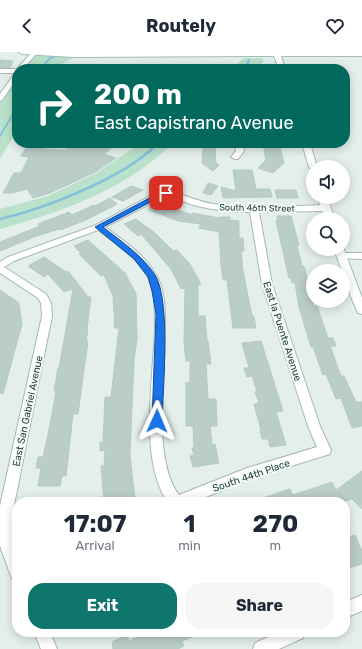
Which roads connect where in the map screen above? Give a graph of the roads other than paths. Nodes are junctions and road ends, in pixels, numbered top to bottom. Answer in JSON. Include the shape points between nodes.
{"nodes":[{"id":1,"x":22,"y":52,"type":"edge"},
{"id":2,"x":34,"y":53,"type":"junction"},
{"id":3,"x":138,"y":53,"type":"edge"},
{"id":4,"x":277,"y":53,"type":"edge"},
{"id":5,"x":362,"y":54,"type":"edge"},
{"id":6,"x":24,"y":64,"type":"edge"},
{"id":7,"x":280,"y":64,"type":"edge"},
{"id":8,"x":0,"y":70,"type":"edge"},
{"id":9,"x":12,"y":71,"type":"edge"},
{"id":10,"x":12,"y":80,"type":"edge"},
{"id":11,"x":0,"y":99,"type":"edge"},
{"id":12,"x":240,"y":148,"type":"edge"},
{"id":13,"x":307,"y":148,"type":"edge"},
{"id":14,"x":235,"y":156,"type":"dead end"},
{"id":15,"x":311,"y":160,"type":"edge"},
{"id":16,"x":325,"y":204,"type":"edge"},
{"id":17,"x":326,"y":208,"type":"junction"},
{"id":18,"x":254,"y":209,"type":"junction"},
{"id":19,"x":327,"y":212,"type":"edge"},
{"id":20,"x":98,"y":227,"type":"junction"},
{"id":21,"x":350,"y":254,"type":"edge"},
{"id":22,"x":341,"y":256,"type":"edge"},
{"id":23,"x":362,"y":256,"type":"edge"},
{"id":24,"x":0,"y":267,"type":"edge"},
{"id":25,"x":362,"y":310,"type":"edge"},
{"id":26,"x":325,"y":450,"type":"joint"},
{"id":27,"x":173,"y":497,"type":"edge"},
{"id":28,"x":190,"y":497,"type":"edge"},
{"id":29,"x":12,"y":563,"type":"edge"},
{"id":30,"x":362,"y":603,"type":"edge"},
{"id":31,"x":350,"y":608,"type":"edge"},
{"id":32,"x":44,"y":637,"type":"edge"},
{"id":33,"x":287,"y":637,"type":"edge"},
{"id":34,"x":49,"y":649,"type":"edge"},
{"id":35,"x":262,"y":649,"type":"edge"}],
"edges":[{"from":1,"to":2,"type":"main road"},
{"from":2,"to":3,"type":"main road"},
{"from":2,"to":6,"type":"street"},
{"from":3,"to":4,"type":"main road"},
{"from":4,"to":5,"type":"main road"},
{"from":4,"to":7,"type":"main road"},
{"from":8,"to":9,"type":"street"},
{"from":10,"to":11,"type":"street"},
{"from":12,"to":14,"type":"street"},
{"from":13,"to":15,"type":"main road"},
{"from":16,"to":17,"type":"main road"},
{"from":17,"to":18,"type":"street","name":"South 46th Street"},
{"from":17,"to":19,"type":"main road"},
{"from":18,"to":20,"type":"street","name":"South 46th Street","via":[[206,206],[166,193]]},
{"from":18,"to":26,"type":"street","name":"East la Puente Avenue","via":[[273,304],[314,426]]},
{"from":20,"to":24,"type":"street","via":[[11,259]]},
{"from":20,"to":27,"type":"street","via":[[137,258],[152,276],[160,314],[157,436],[160,465],[167,488]]},
{"from":21,"to":23,"type":"street"},
{"from":22,"to":25,"type":"main road"},
{"from":24,"to":29,"type":"street","name":"East San Gabriel Avenue","via":[[42,296],[46,303],[47,316],[6,510],[4,535]]},
{"from":26,"to":28,"type":"street","name":"South 44th Place","via":[[247,474]]},
{"from":30,"to":31,"type":"street"},
{"from":32,"to":34,"type":"street"},
{"from":33,"to":35,"type":"street"}]}
